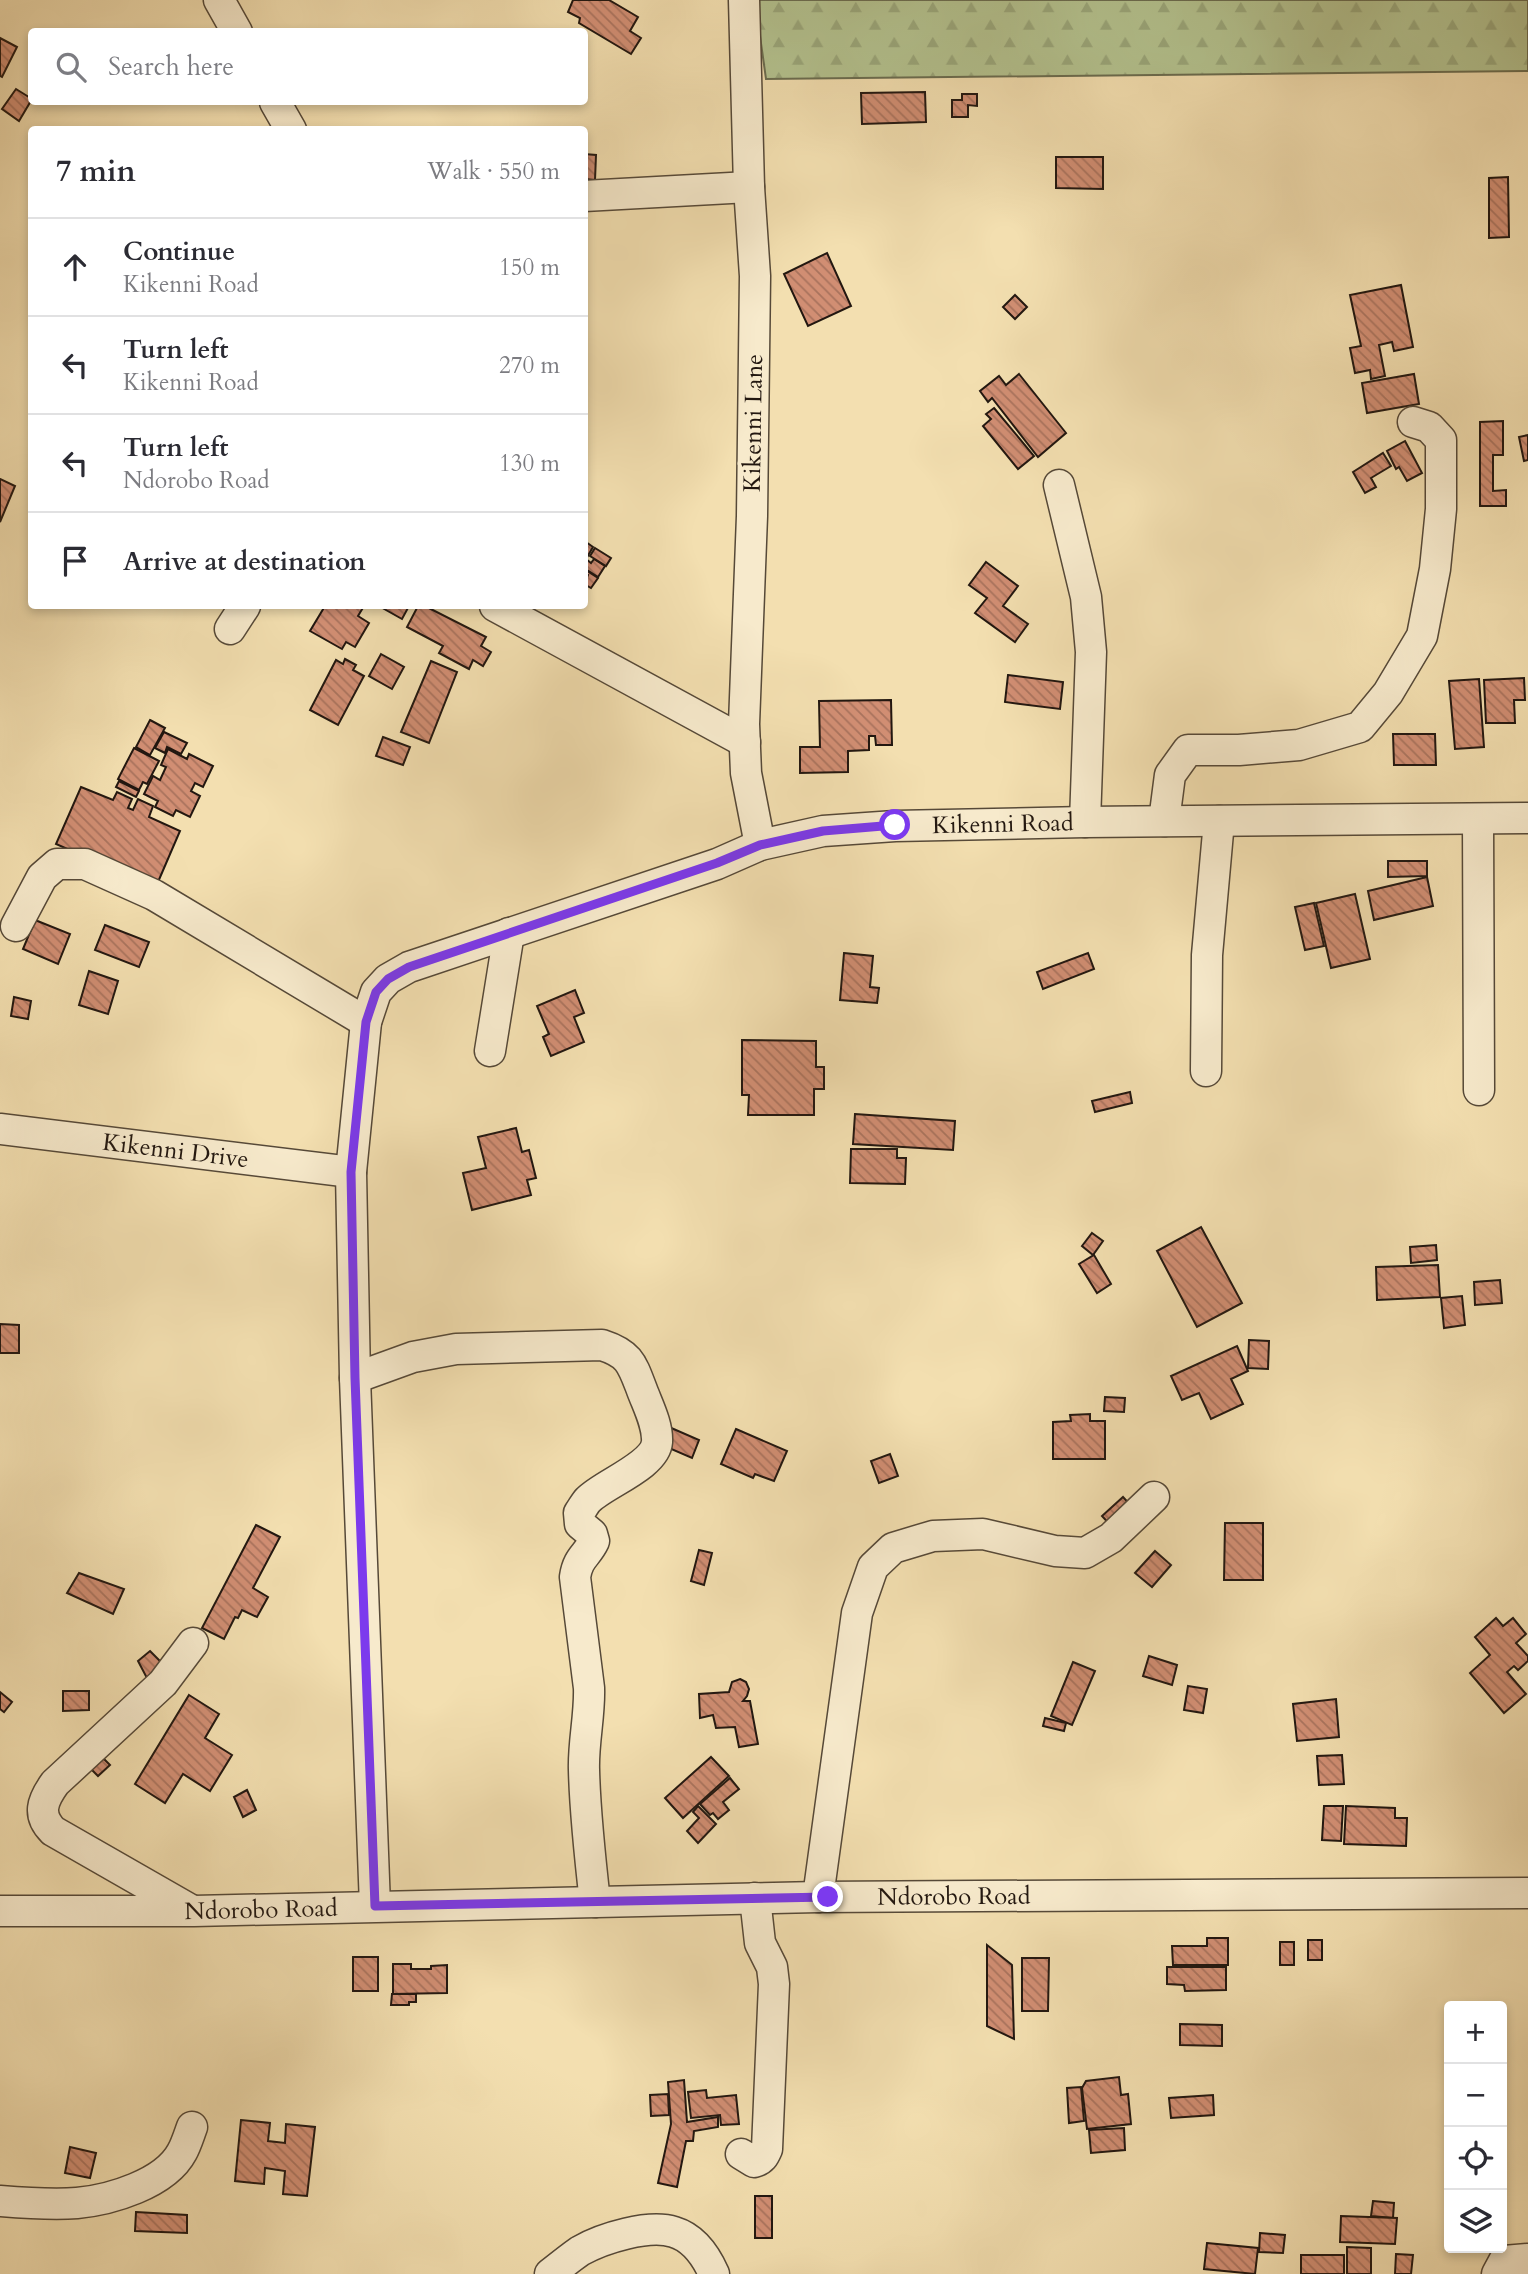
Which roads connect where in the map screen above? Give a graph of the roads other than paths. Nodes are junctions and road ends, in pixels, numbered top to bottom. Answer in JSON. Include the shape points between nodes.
{"nodes":[{"id":1,"x":219,"y":0,"type":"edge"},
{"id":2,"x":744,"y":0,"type":"edge"},
{"id":3,"x":235,"y":28,"type":"edge"},
{"id":4,"x":277,"y":105,"type":"edge"},
{"id":5,"x":289,"y":126,"type":"edge"},
{"id":6,"x":749,"y":187,"type":"junction"},
{"id":7,"x":588,"y":196,"type":"edge"},
{"id":8,"x":1413,"y":422,"type":"dead end"},
{"id":9,"x":1059,"y":485,"type":"dead end"},
{"id":10,"x":501,"y":609,"type":"edge"},
{"id":11,"x":745,"y":742,"type":"junction"},
{"id":12,"x":1528,"y":818,"type":"edge"},
{"id":13,"x":1478,"y":819,"type":"junction"},
{"id":14,"x":1164,"y":821,"type":"junction"},
{"id":15,"x":1219,"y":821,"type":"junction"},
{"id":16,"x":1085,"y":822,"type":"junction"},
{"id":17,"x":760,"y":845,"type":"junction"},
{"id":18,"x":16,"y":926,"type":"dead end"},
{"id":19,"x":509,"y":933,"type":"junction"},
{"id":20,"x":366,"y":1022,"type":"junction"},
{"id":21,"x":491,"y":1051,"type":"dead end"},
{"id":22,"x":1206,"y":1071,"type":"dead end"},
{"id":23,"x":1479,"y":1090,"type":"dead end"},
{"id":24,"x":0,"y":1129,"type":"edge"},
{"id":25,"x":351,"y":1172,"type":"junction"},
{"id":26,"x":355,"y":1378,"type":"junction"},
{"id":27,"x":1154,"y":1497,"type":"dead end"},
{"id":28,"x":193,"y":1643,"type":"dead end"},
{"id":29,"x":1528,"y":1894,"type":"edge"},
{"id":30,"x":818,"y":1897,"type":"junction"},
{"id":31,"x":755,"y":1898,"type":"junction"},
{"id":32,"x":595,"y":1902,"type":"junction"},
{"id":33,"x":375,"y":1906,"type":"junction"},
{"id":34,"x":0,"y":1911,"type":"edge"},
{"id":35,"x":194,"y":1912,"type":"junction"},
{"id":36,"x":192,"y":2127,"type":"dead end"},
{"id":37,"x":741,"y":2154,"type":"dead end"},
{"id":38,"x":0,"y":2200,"type":"edge"},
{"id":39,"x":1528,"y":2259,"type":"edge"},
{"id":40,"x":550,"y":2274,"type":"edge"},
{"id":41,"x":714,"y":2274,"type":"edge"},
{"id":42,"x":1497,"y":2274,"type":"edge"}],
"edges":[{"from":1,"to":3,"type":"street"},
{"from":2,"to":6,"type":"street","name":"Kikenni Lane"},
{"from":4,"to":5,"type":"street"},
{"from":6,"to":7,"type":"street"},
{"from":6,"to":11,"type":"street","name":"Kikenni Lane","via":[[755,276]]},
{"from":8,"to":14,"type":"street","via":[[1429,428],[1441,440],[1441,509],[1422,636],[1388,693],[1360,727],[1300,745],[1188,750],[1170,775]]},
{"from":9,"to":16,"type":"street","via":[[1086,597],[1091,652]]},
{"from":10,"to":11,"type":"street"},
{"from":11,"to":17,"type":"street","name":"Kikenni Lane"},
{"from":12,"to":13,"type":"street","name":"Kikenni Road"},
{"from":13,"to":15,"type":"street","name":"Kikenni Road"},
{"from":13,"to":23,"type":"street"},
{"from":14,"to":15,"type":"street","name":"Kikenni Road"},
{"from":14,"to":16,"type":"street","name":"Kikenni Road"},
{"from":15,"to":22,"type":"street","via":[[1207,956]]},
{"from":16,"to":17,"type":"street","name":"Kikenni Road","via":[[895,825],[823,831]]},
{"from":17,"to":19,"type":"street","name":"Kikenni Road"},
{"from":18,"to":20,"type":"street","via":[[42,877],[57,864],[85,864],[154,895]]},
{"from":19,"to":20,"type":"street","name":"Kikenni Road","via":[[409,967],[388,979],[376,992]]},
{"from":19,"to":21,"type":"street"},
{"from":20,"to":25,"type":"street","name":"Kikenni Road"},
{"from":24,"to":25,"type":"street","name":"Kikenni Drive"},
{"from":25,"to":26,"type":"street","name":"Kikenni Road"},
{"from":26,"to":32,"type":"street","via":[[414,1357],[456,1349],[602,1345],[620,1352],[632,1365],[650,1409],[657,1444],[654,1452],[589,1499],[579,1513],[580,1524],[594,1541],[576,1567],[575,1577],[590,1704],[583,1767]]},
{"from":26,"to":33,"type":"street","name":"Kikenni Road"},
{"from":27,"to":30,"type":"street","via":[[1111,1538],[1085,1553],[1055,1551],[983,1534],[933,1536],[893,1548],[873,1567],[857,1613]]},
{"from":28,"to":35,"type":"street","via":[[163,1683],[55,1783],[44,1801],[43,1813],[53,1832]]},
{"from":29,"to":30,"type":"street","name":"Ndorobo Road"},
{"from":30,"to":31,"type":"street","name":"Ndorobo Road"},
{"from":31,"to":32,"type":"street","name":"Ndorobo Road"},
{"from":31,"to":37,"type":"street","via":[[760,1943],[772,1967],[774,1984],[767,2149],[764,2158],[754,2162]]},
{"from":32,"to":33,"type":"street","name":"Ndorobo Road"},
{"from":33,"to":35,"type":"street","name":"Ndorobo Road"},
{"from":34,"to":35,"type":"street","name":"Ndorobo Road"},
{"from":36,"to":38,"type":"street","via":[[181,2154],[163,2174],[118,2194],[78,2203]]},
{"from":39,"to":42,"type":"street","via":[[1504,2261]]},
{"from":40,"to":41,"type":"street","via":[[581,2250],[633,2232],[659,2230],[691,2241]]}]}
